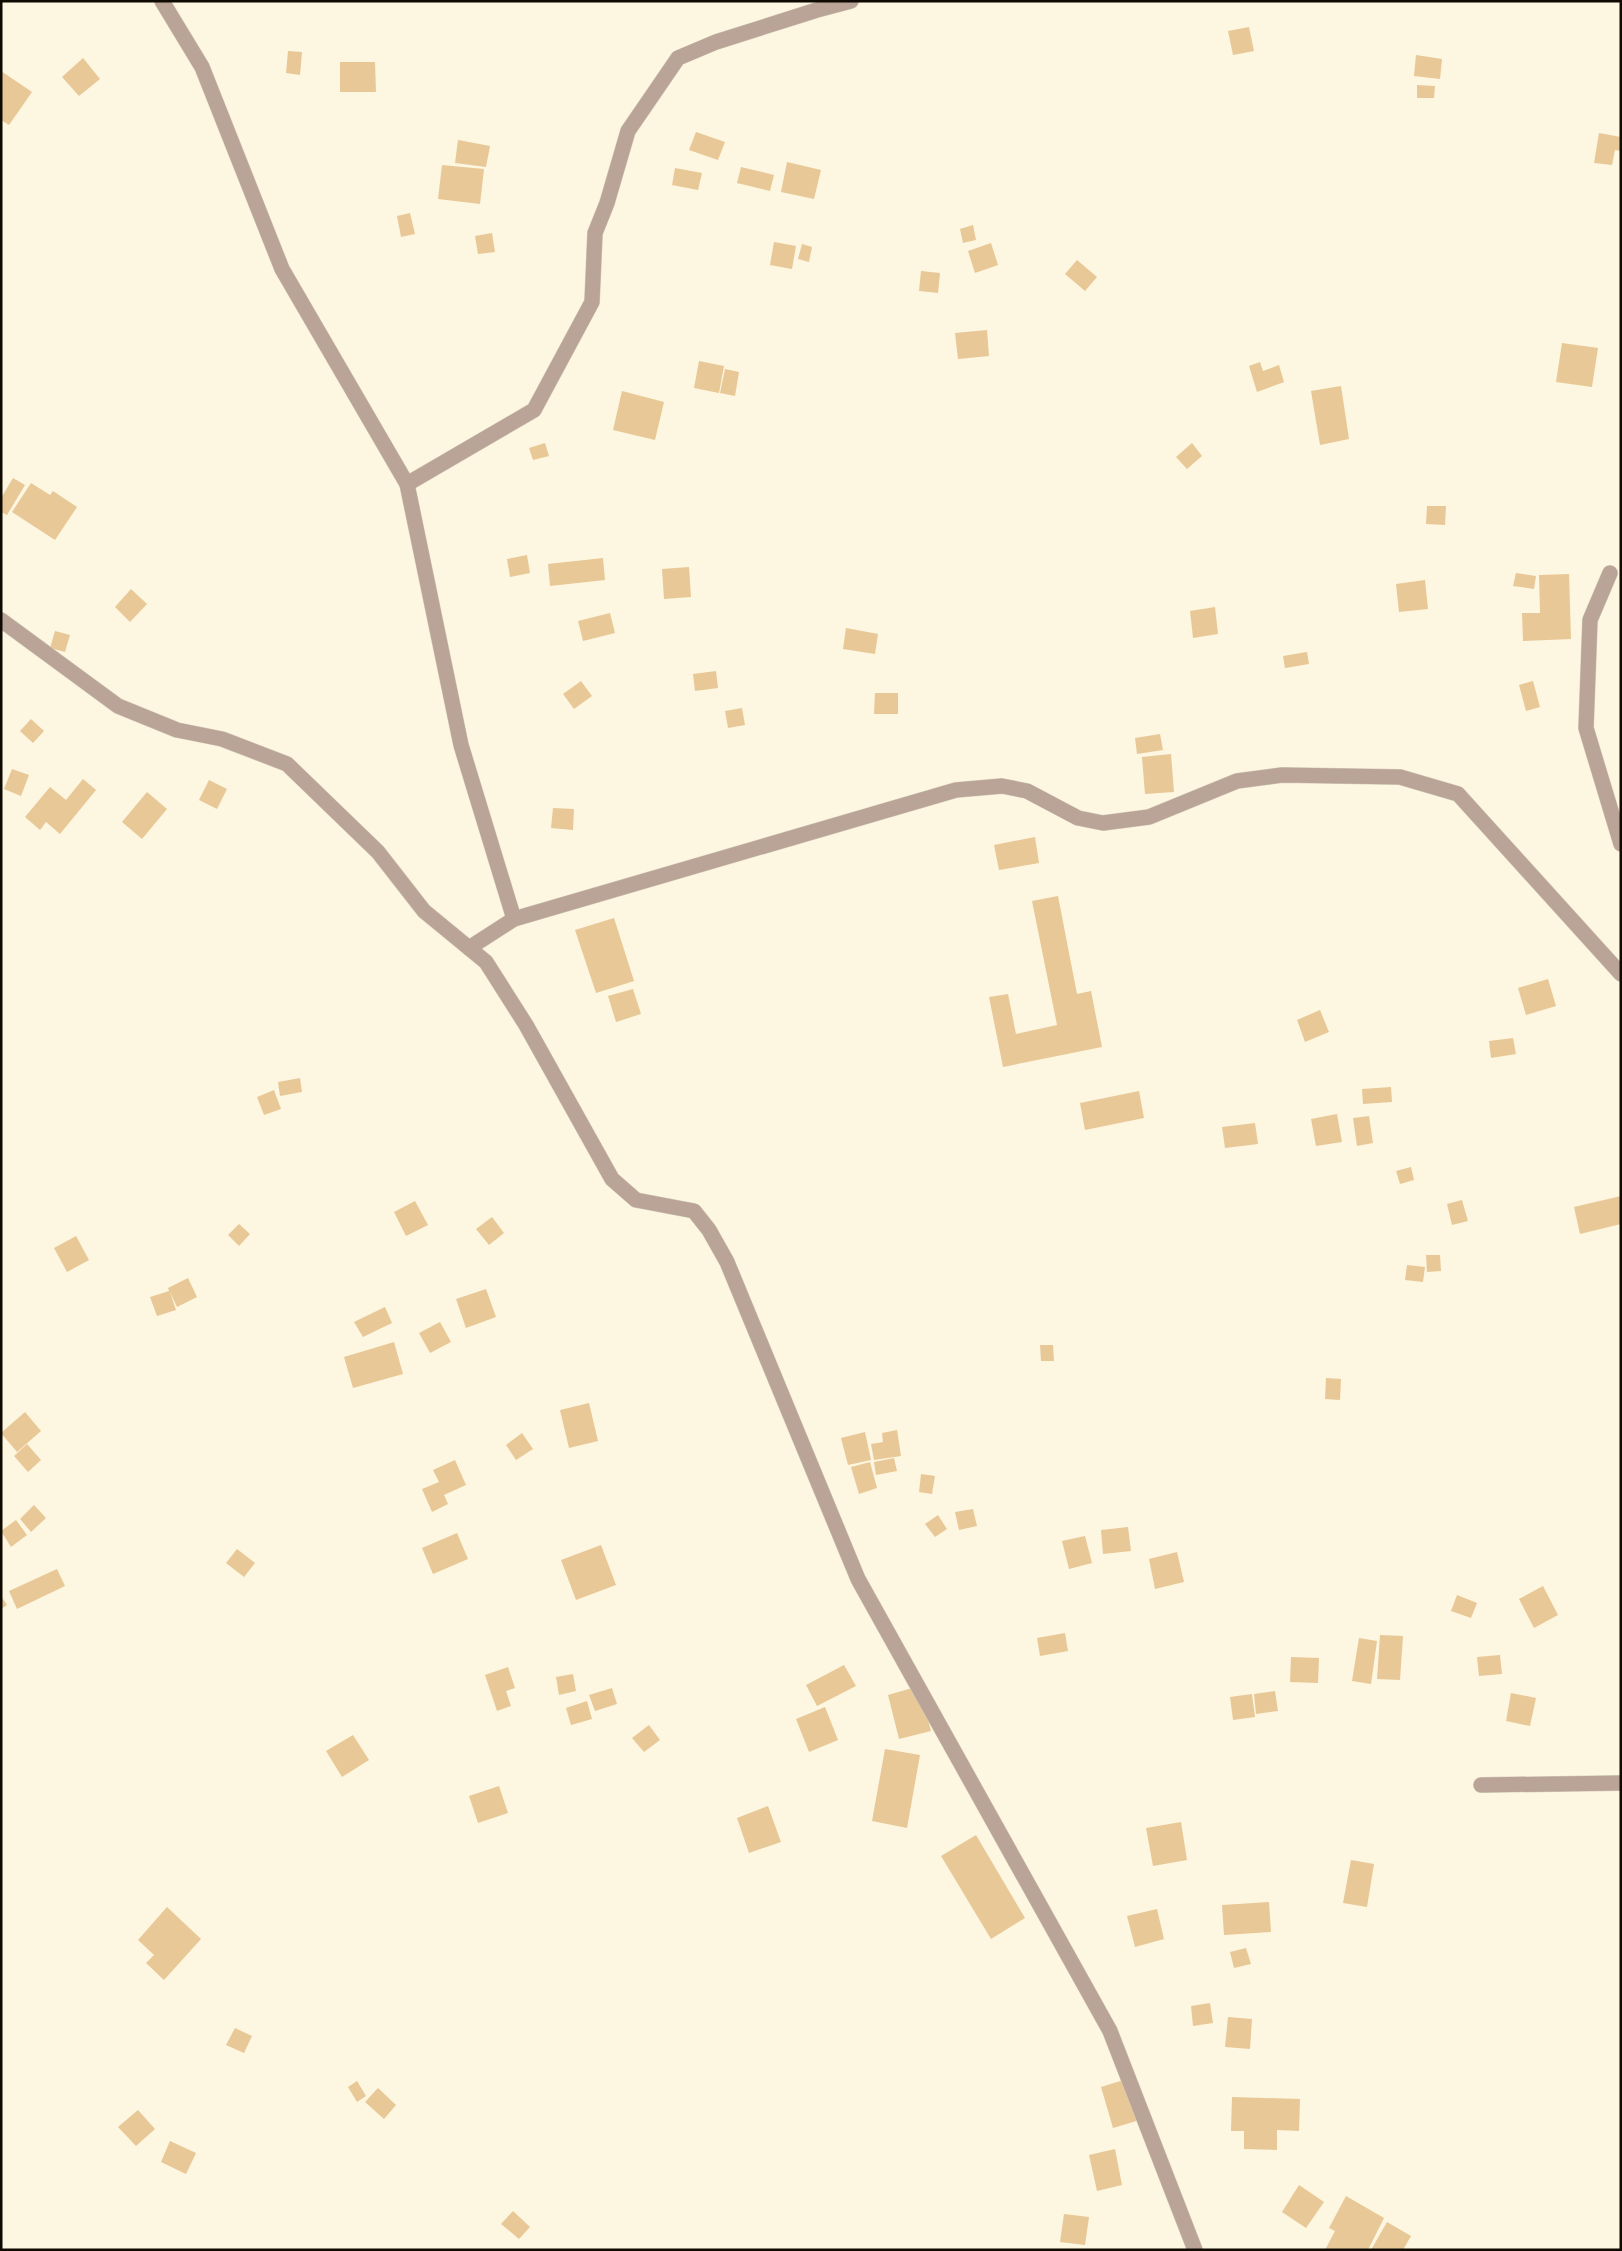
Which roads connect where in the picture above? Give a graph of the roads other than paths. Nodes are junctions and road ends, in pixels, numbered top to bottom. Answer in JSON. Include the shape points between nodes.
{"nodes":[{"id":1,"x":162,"y":1,"type":"edge"},
{"id":2,"x":851,"y":1,"type":"edge"},
{"id":3,"x":407,"y":484,"type":"junction"},
{"id":4,"x":1610,"y":573,"type":"dead end"},
{"id":5,"x":1,"y":620,"type":"edge"},
{"id":6,"x":1621,"y":844,"type":"edge"},
{"id":7,"x":514,"y":919,"type":"junction"},
{"id":8,"x":469,"y":948,"type":"junction"},
{"id":9,"x":1621,"y":974,"type":"edge"},
{"id":10,"x":1621,"y":1783,"type":"edge"},
{"id":11,"x":1481,"y":1785,"type":"dead end"},
{"id":12,"x":1195,"y":2250,"type":"edge"}],
"edges":[{"from":1,"to":3,"type":"street","via":[[202,68],[282,269]]},
{"from":2,"to":3,"type":"street","via":[[716,42],[678,58],[628,131],[595,233],[592,302],[534,410]]},
{"from":3,"to":7,"type":"street","via":[[461,745]]},
{"from":4,"to":6,"type":"street","via":[[1590,620],[1586,728]]},
{"from":5,"to":8,"type":"street","via":[[118,706],[177,730],[222,738],[287,764],[378,852],[424,911]]},
{"from":7,"to":8,"type":"street"},
{"from":7,"to":9,"type":"street","via":[[956,790],[1002,786],[1027,791],[1078,818],[1103,823],[1149,817],[1237,781],[1282,775],[1400,777],[1458,794]]},
{"from":8,"to":12,"type":"street","via":[[486,962],[526,1025],[612,1180],[636,1200],[694,1211],[727,1262],[858,1578],[1110,2031]]},
{"from":10,"to":11,"type":"street"}]}
